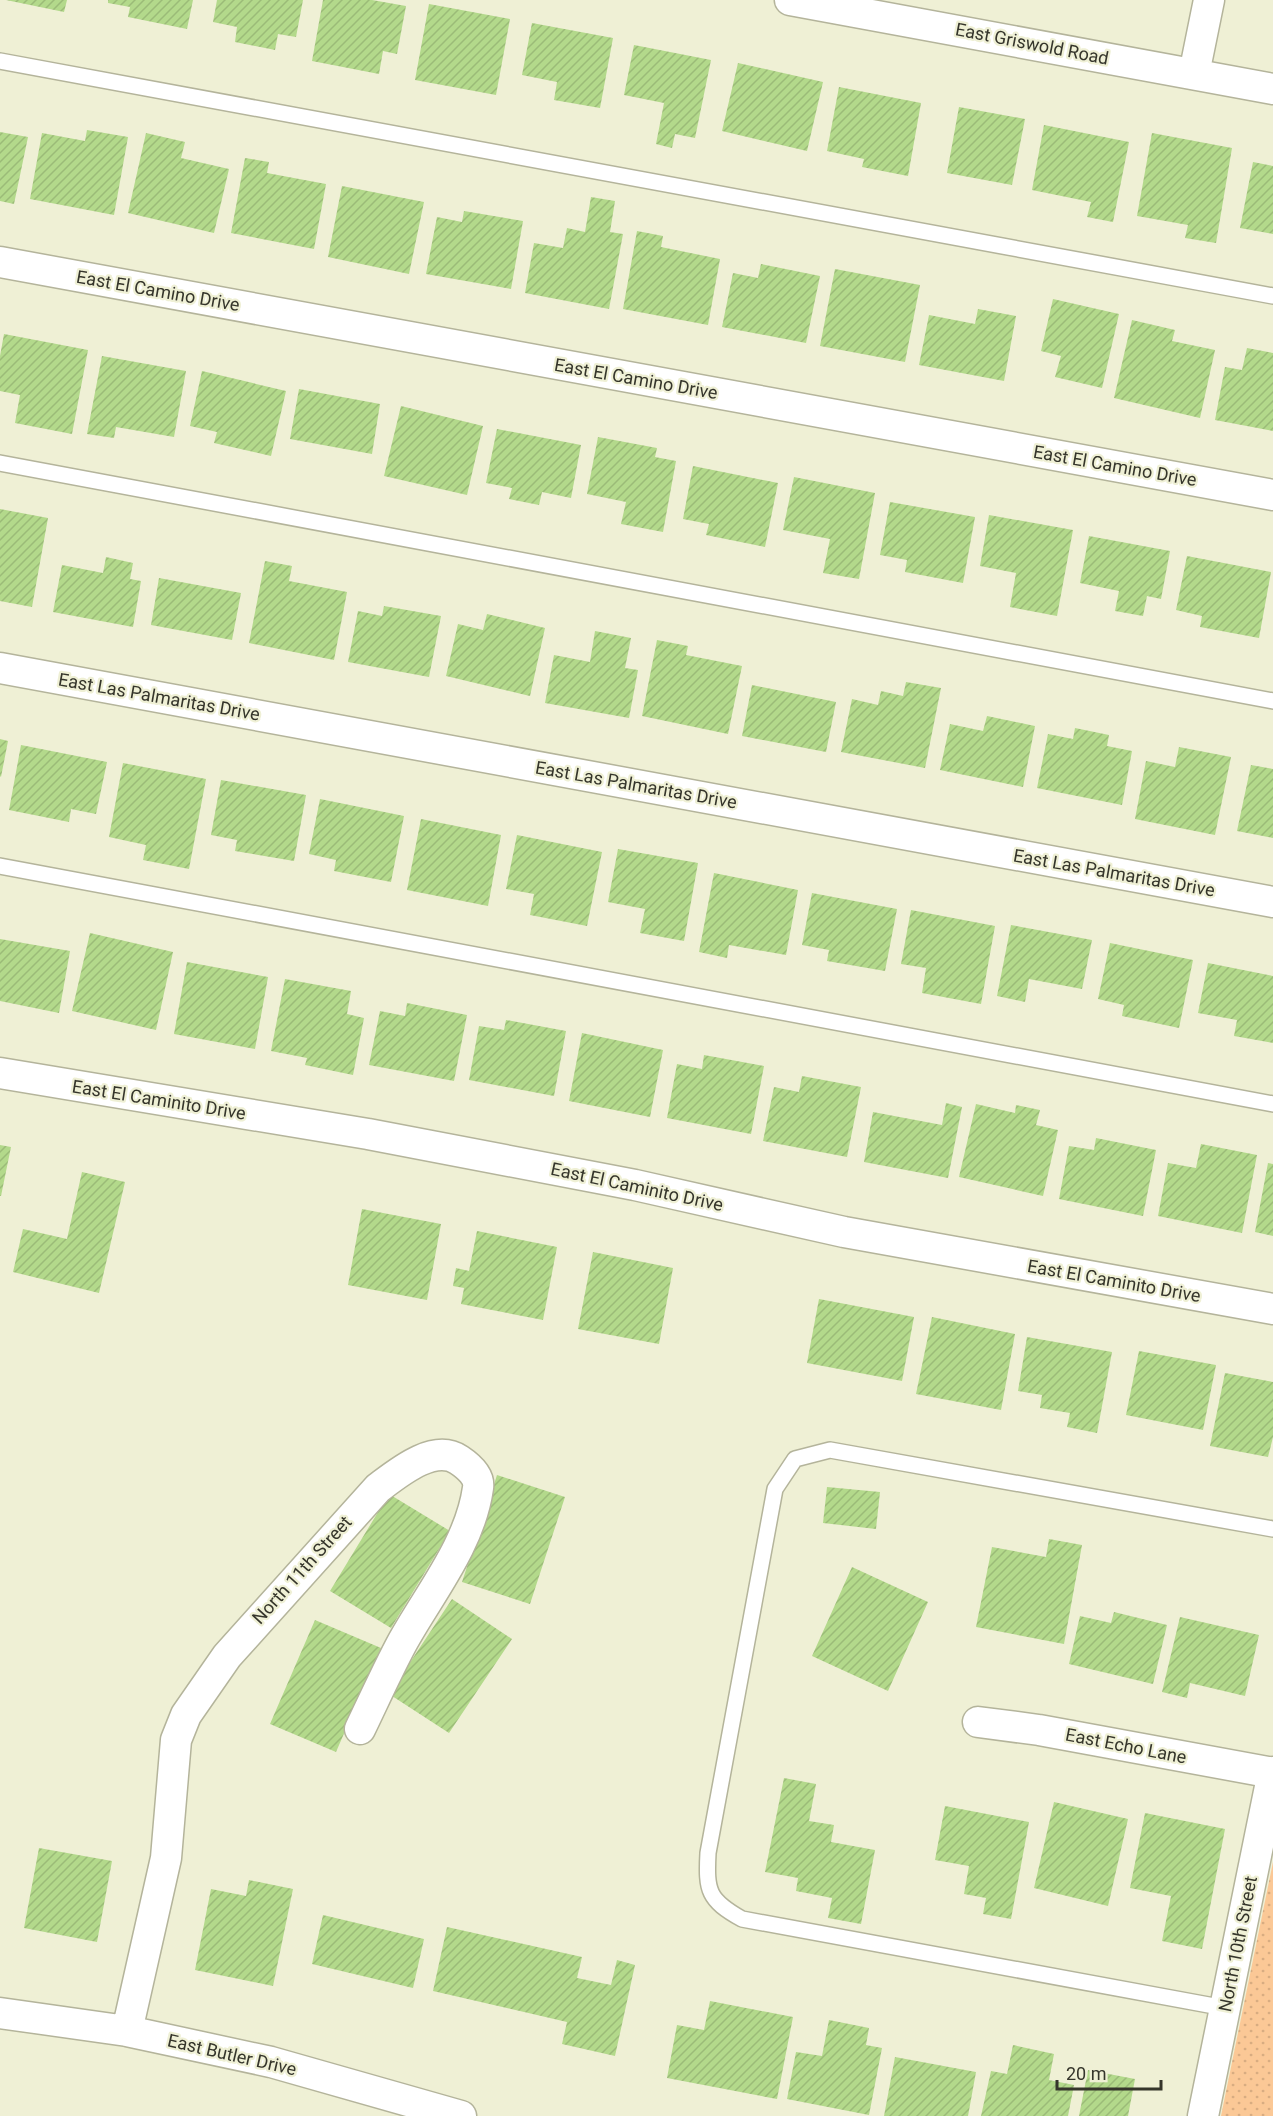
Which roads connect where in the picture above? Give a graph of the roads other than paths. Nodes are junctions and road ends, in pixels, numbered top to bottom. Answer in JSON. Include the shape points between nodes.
{"nodes":[{"id":1,"x":790,"y":0,"type":"edge"},
{"id":2,"x":1209,"y":0,"type":"edge"},
{"id":3,"x":0,"y":61,"type":"edge"},
{"id":4,"x":1194,"y":74,"type":"junction"},
{"id":5,"x":1273,"y":89,"type":"edge"},
{"id":6,"x":0,"y":262,"type":"edge"},
{"id":7,"x":1273,"y":296,"type":"edge"},
{"id":8,"x":0,"y":463,"type":"edge"},
{"id":9,"x":1273,"y":495,"type":"edge"},
{"id":10,"x":0,"y":668,"type":"edge"},
{"id":11,"x":1273,"y":701,"type":"edge"},
{"id":12,"x":0,"y":866,"type":"edge"},
{"id":13,"x":1273,"y":902,"type":"edge"},
{"id":14,"x":0,"y":1073,"type":"edge"},
{"id":15,"x":1273,"y":1104,"type":"edge"},
{"id":16,"x":1273,"y":1309,"type":"edge"},
{"id":17,"x":1273,"y":1529,"type":"edge"},
{"id":18,"x":978,"y":1722,"type":"dead end"},
{"id":19,"x":360,"y":1729,"type":"dead end"},
{"id":20,"x":1273,"y":1773,"type":"edge"},
{"id":21,"x":1225,"y":2008,"type":"junction"},
{"id":22,"x":0,"y":2013,"type":"edge"},
{"id":23,"x":127,"y":2031,"type":"junction"},
{"id":24,"x":460,"y":2116,"type":"edge"},
{"id":25,"x":1203,"y":2116,"type":"edge"}],
"edges":[{"from":1,"to":4,"type":"street","name":"East Griswold Road"},
{"from":2,"to":4,"type":"street"},
{"from":3,"to":7,"type":"lane"},
{"from":4,"to":5,"type":"street","name":"East Griswold Road"},
{"from":6,"to":9,"type":"street","name":"East El Camino Drive"},
{"from":8,"to":11,"type":"lane"},
{"from":10,"to":13,"type":"street","name":"East Las Palmaritas Drive"},
{"from":12,"to":15,"type":"lane"},
{"from":14,"to":16,"type":"street","name":"East El Caminito Drive","via":[[368,1134],[635,1185],[844,1232]]},
{"from":17,"to":21,"type":"lane","via":[[830,1450],[795,1459],[775,1489],[708,1853],[706,1885],[719,1906],[742,1919]]},
{"from":18,"to":20,"type":"street","name":"East Echo Lane"},
{"from":19,"to":23,"type":"street","name":"North 11th Street","via":[[402,1644],[461,1543],[479,1486],[472,1469],[453,1456],[430,1457],[408,1466],[378,1488],[227,1656],[186,1715],[176,1740],[166,1858]]},
{"from":20,"to":21,"type":"street","name":"North 10th Street"},
{"from":21,"to":25,"type":"street","name":"North 10th Street"},
{"from":22,"to":23,"type":"street","name":"East Butler Drive"},
{"from":23,"to":24,"type":"street","name":"East Butler Drive","via":[[271,2062]]}]}
